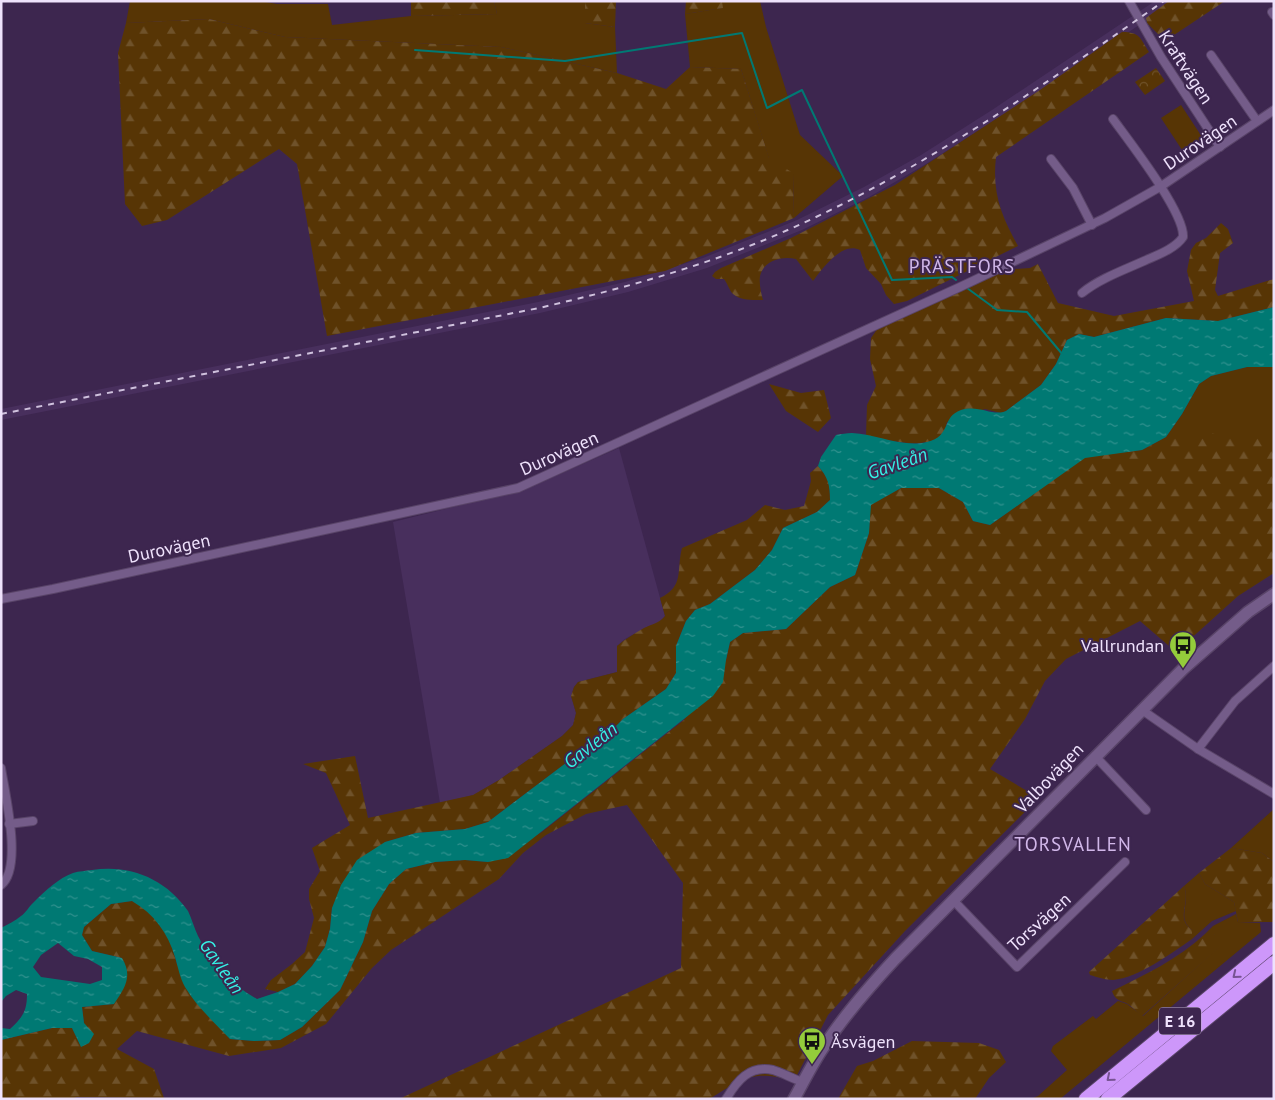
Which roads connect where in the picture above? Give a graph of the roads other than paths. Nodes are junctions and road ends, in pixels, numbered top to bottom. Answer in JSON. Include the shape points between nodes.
{"nodes":[{"id":1,"x":1129,"y":1,"type":"edge"},
{"id":2,"x":1212,"y":55,"type":"dead end"},
{"id":3,"x":1274,"y":110,"type":"edge"},
{"id":4,"x":1113,"y":119,"type":"dead end"},
{"id":5,"x":1257,"y":121,"type":"junction"},
{"id":6,"x":1220,"y":147,"type":"junction"},
{"id":7,"x":1051,"y":159,"type":"dead end"},
{"id":8,"x":1160,"y":187,"type":"junction"},
{"id":9,"x":1092,"y":225,"type":"junction"},
{"id":10,"x":1082,"y":293,"type":"dead end"},
{"id":11,"x":1274,"y":594,"type":"edge"},
{"id":12,"x":1,"y":599,"type":"edge"},
{"id":13,"x":1274,"y":666,"type":"edge"},
{"id":14,"x":1142,"y":710,"type":"junction"},
{"id":15,"x":1198,"y":749,"type":"junction"},
{"id":16,"x":1095,"y":756,"type":"junction"},
{"id":17,"x":1,"y":768,"type":"edge"},
{"id":18,"x":1274,"y":794,"type":"edge"},
{"id":19,"x":1146,"y":810,"type":"dead end"},
{"id":20,"x":33,"y":821,"type":"dead end"},
{"id":21,"x":9,"y":824,"type":"junction"},
{"id":22,"x":1125,"y":862,"type":"dead end"},
{"id":23,"x":1,"y":885,"type":"edge"},
{"id":24,"x":953,"y":900,"type":"junction"},
{"id":25,"x":1274,"y":944,"type":"edge"},
{"id":26,"x":1274,"y":963,"type":"edge"},
{"id":27,"x":803,"y":1082,"type":"junction"},
{"id":28,"x":726,"y":1099,"type":"edge"},
{"id":29,"x":794,"y":1099,"type":"edge"},
{"id":30,"x":1086,"y":1099,"type":"edge"},
{"id":31,"x":1108,"y":1099,"type":"edge"}],
"edges":[{"from":1,"to":6,"type":"street","name":"Kraftvägen","via":[[1160,57]]},
{"from":2,"to":5,"type":"street","name":"Durovägen"},
{"from":3,"to":5,"type":"street","name":"Durovägen"},
{"from":4,"to":8,"type":"street","name":"Durovägen"},
{"from":5,"to":6,"type":"street","name":"Durovägen"},
{"from":6,"to":8,"type":"street","name":"Durovägen"},
{"from":7,"to":9,"type":"street","via":[[1073,188]]},
{"from":8,"to":9,"type":"street","name":"Durovägen"},
{"from":8,"to":10,"type":"street","via":[[1182,225],[1184,234],[1180,241]]},
{"from":9,"to":12,"type":"street","name":"Durovägen","via":[[518,488]]},
{"from":11,"to":14,"type":"main road","name":"Valbovägen","via":[[1241,618]]},
{"from":13,"to":15,"type":"street","via":[[1235,701]]},
{"from":14,"to":15,"type":"street"},
{"from":14,"to":16,"type":"main road","name":"Valbovägen"},
{"from":15,"to":18,"type":"street"},
{"from":16,"to":19,"type":"street"},
{"from":16,"to":24,"type":"main road","name":"Valbovägen"},
{"from":17,"to":21,"type":"street"},
{"from":20,"to":21,"type":"street"},
{"from":21,"to":23,"type":"street","via":[[13,857],[11,871]]},
{"from":22,"to":24,"type":"street","name":"Torsvägen","via":[[1017,967]]},
{"from":24,"to":27,"type":"main road","name":"Valbovägen","via":[[895,958],[858,1001],[825,1044]]},
{"from":25,"to":30,"type":"highway","number":"E 16","one_way":true},
{"from":26,"to":31,"type":"highway","number":"E 16"},
{"from":27,"to":28,"type":"street","via":[[772,1070],[756,1071],[736,1082]]},
{"from":27,"to":29,"type":"main road","name":"Valbovägen"}]}
